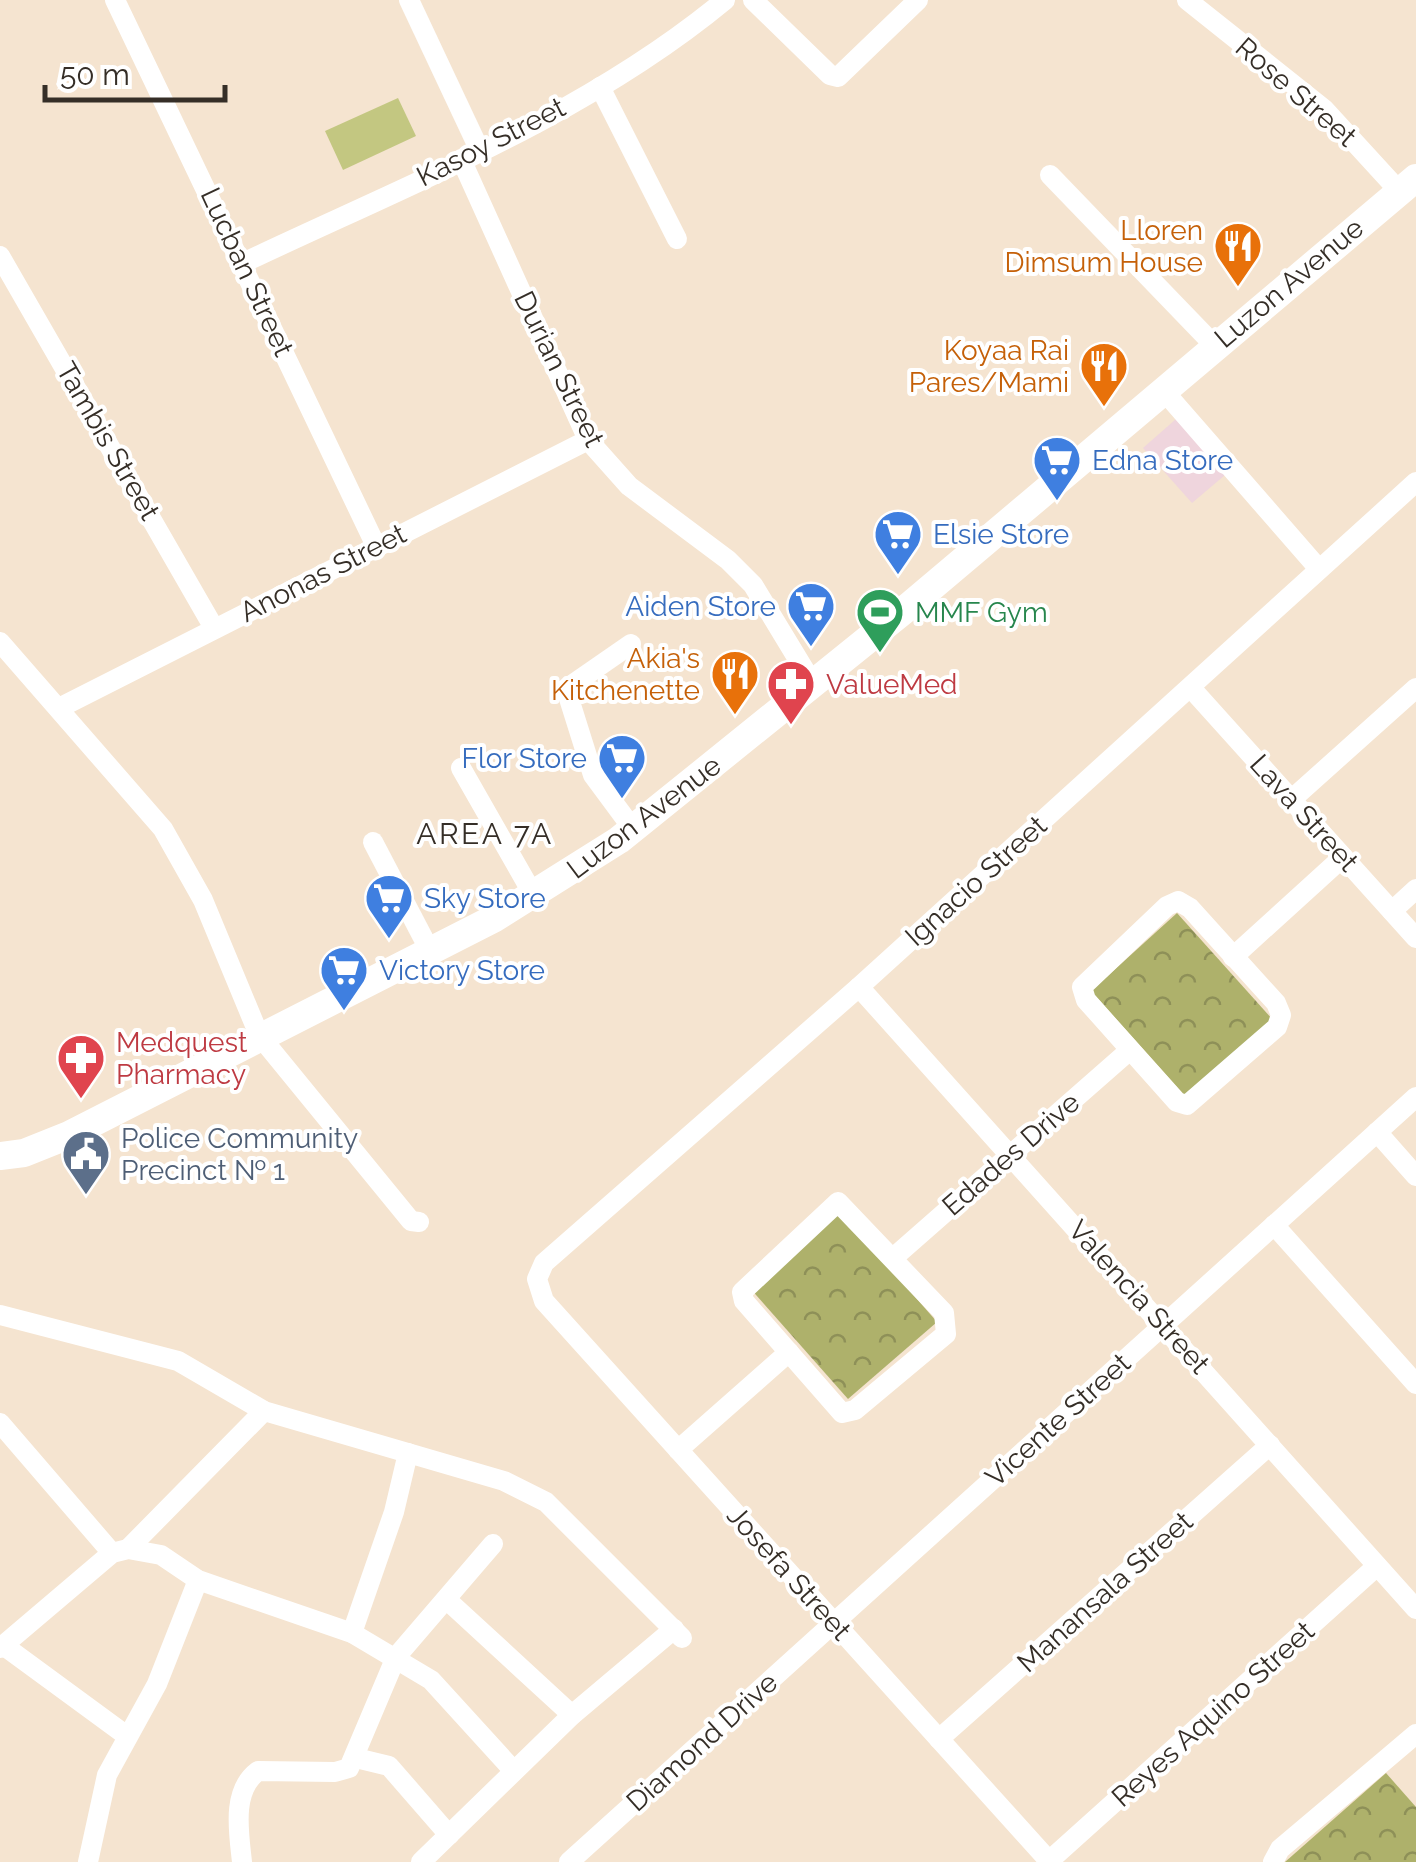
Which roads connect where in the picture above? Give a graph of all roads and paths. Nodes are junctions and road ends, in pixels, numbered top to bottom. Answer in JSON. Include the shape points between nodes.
{"nodes":[{"id":1,"x":115,"y":0,"type":"edge"},
{"id":2,"x":409,"y":0,"type":"edge"},
{"id":3,"x":726,"y":0,"type":"edge"},
{"id":4,"x":754,"y":0,"type":"edge"},
{"id":5,"x":1190,"y":1,"type":"edge"},
{"id":6,"x":908,"y":3,"type":"edge"},
{"id":7,"x":600,"y":87,"type":"junction"},
{"id":8,"x":470,"y":155,"type":"junction"},
{"id":9,"x":1050,"y":175,"type":"dead end"},
{"id":10,"x":1408,"y":184,"type":"edge"},
{"id":11,"x":677,"y":239,"type":"dead end"},
{"id":12,"x":0,"y":256,"type":"edge"},
{"id":13,"x":244,"y":263,"type":"junction"},
{"id":14,"x":1214,"y":345,"type":"junction"},
{"id":15,"x":1163,"y":390,"type":"junction"},
{"id":16,"x":588,"y":440,"type":"junction"},
{"id":17,"x":1416,"y":482,"type":"edge"},
{"id":18,"x":376,"y":546,"type":"junction"},
{"id":19,"x":1318,"y":568,"type":"junction"},
{"id":20,"x":214,"y":628,"type":"junction"},
{"id":21,"x":0,"y":642,"type":"edge"},
{"id":22,"x":631,"y":644,"type":"dead end"},
{"id":23,"x":813,"y":684,"type":"junction"},
{"id":24,"x":1191,"y":688,"type":"junction"},
{"id":25,"x":1416,"y":688,"type":"edge"},
{"id":26,"x":60,"y":708,"type":"junction"},
{"id":27,"x":461,"y":768,"type":"dead end"},
{"id":28,"x":1291,"y":800,"type":"junction"},
{"id":29,"x":633,"y":829,"type":"junction"},
{"id":30,"x":372,"y":842,"type":"dead end"},
{"id":31,"x":1343,"y":857,"type":"junction"},
{"id":32,"x":1416,"y":889,"type":"edge"},
{"id":33,"x":534,"y":896,"type":"junction"},
{"id":34,"x":1392,"y":911,"type":"junction"},
{"id":35,"x":1416,"y":938,"type":"edge"},
{"id":36,"x":430,"y":950,"type":"junction"},
{"id":37,"x":1233,"y":956,"type":"junction"},
{"id":38,"x":859,"y":987,"type":"junction"},
{"id":39,"x":259,"y":1035,"type":"junction"},
{"id":40,"x":1130,"y":1050,"type":"junction"},
{"id":41,"x":1416,"y":1096,"type":"edge"},
{"id":42,"x":1377,"y":1132,"type":"junction"},
{"id":43,"x":1011,"y":1154,"type":"junction"},
{"id":44,"x":0,"y":1156,"type":"edge"},
{"id":45,"x":1416,"y":1176,"type":"edge"},
{"id":46,"x":419,"y":1222,"type":"dead end"},
{"id":47,"x":1274,"y":1225,"type":"junction"},
{"id":48,"x":893,"y":1258,"type":"junction"},
{"id":49,"x":537,"y":1279,"type":"joint"},
{"id":50,"x":0,"y":1315,"type":"edge"},
{"id":51,"x":1164,"y":1324,"type":"junction"},
{"id":52,"x":789,"y":1352,"type":"junction"},
{"id":53,"x":1416,"y":1384,"type":"edge"},
{"id":54,"x":264,"y":1411,"type":"junction"},
{"id":55,"x":0,"y":1422,"type":"edge"},
{"id":56,"x":1270,"y":1445,"type":"junction"},
{"id":57,"x":678,"y":1450,"type":"junction"},
{"id":58,"x":408,"y":1453,"type":"junction"},
{"id":59,"x":493,"y":1544,"type":"dead end"},
{"id":60,"x":120,"y":1551,"type":"junction"},
{"id":61,"x":1377,"y":1566,"type":"junction"},
{"id":62,"x":198,"y":1580,"type":"junction"},
{"id":63,"x":447,"y":1600,"type":"junction"},
{"id":64,"x":1416,"y":1609,"type":"edge"},
{"id":65,"x":834,"y":1623,"type":"junction"},
{"id":66,"x":352,"y":1633,"type":"junction"},
{"id":67,"x":2,"y":1646,"type":"edge"},
{"id":68,"x":396,"y":1658,"type":"junction"},
{"id":69,"x":572,"y":1714,"type":"junction"},
{"id":70,"x":1416,"y":1734,"type":"edge"},
{"id":71,"x":127,"y":1736,"type":"junction"},
{"id":72,"x":940,"y":1739,"type":"junction"},
{"id":73,"x":356,"y":1758,"type":"junction"},
{"id":74,"x":513,"y":1770,"type":"junction"},
{"id":75,"x":448,"y":1836,"type":"junction"},
{"id":76,"x":240,"y":1860,"type":"edge"},
{"id":77,"x":1050,"y":1861,"type":"edge"},
{"id":78,"x":88,"y":1862,"type":"edge"},
{"id":79,"x":421,"y":1862,"type":"edge"},
{"id":80,"x":570,"y":1862,"type":"edge"},
{"id":81,"x":1273,"y":1862,"type":"edge"}],
"edges":[{"from":1,"to":13,"type":"street","name":"Lucban Street"},
{"from":2,"to":8,"type":"street","name":"Durian Street"},
{"from":3,"to":7,"type":"street","name":"Kasoy Street"},
{"from":4,"to":6,"type":"street","via":[[830,76],[838,76]]},
{"from":5,"to":10,"type":"street","name":"Rose Street"},
{"from":7,"to":8,"type":"street","name":"Kasoy Street"},
{"from":7,"to":11,"type":"street"},
{"from":8,"to":13,"type":"street","name":"Kasoy Street"},
{"from":8,"to":16,"type":"street","name":"Durian Street"},
{"from":9,"to":14,"type":"street"},
{"from":10,"to":14,"type":"main road","name":"Luzon Avenue"},
{"from":12,"to":20,"type":"street","name":"Tambis Street"},
{"from":13,"to":18,"type":"street","name":"Lucban Street"},
{"from":14,"to":15,"type":"main road","name":"Luzon Avenue"},
{"from":15,"to":19,"type":"street"},
{"from":15,"to":23,"type":"main road","name":"Luzon Avenue"},
{"from":16,"to":18,"type":"street","name":"Anonas Street"},
{"from":16,"to":23,"type":"street","name":"Durian Street","via":[[629,486],[753,586]]},
{"from":17,"to":19,"type":"street","name":"Ignacio Street"},
{"from":18,"to":20,"type":"street","name":"Anonas Street"},
{"from":19,"to":24,"type":"street","name":"Ignacio Street"},
{"from":20,"to":26,"type":"street","name":"Anonas Street"},
{"from":21,"to":26,"type":"street"},
{"from":22,"to":29,"type":"street","via":[[566,689],[593,775]]},
{"from":23,"to":29,"type":"main road","name":"Luzon Avenue"},
{"from":24,"to":28,"type":"street","name":"Lava Street"},
{"from":24,"to":38,"type":"street","name":"Ignacio Street"},
{"from":25,"to":28,"type":"street"},
{"from":26,"to":39,"type":"street","via":[[163,829],[203,900]]},
{"from":27,"to":33,"type":"street"},
{"from":28,"to":31,"type":"street","name":"Lava Street"},
{"from":29,"to":33,"type":"main road","name":"Luzon Avenue"},
{"from":30,"to":36,"type":"street"},
{"from":31,"to":34,"type":"street","name":"Lava Street"},
{"from":31,"to":37,"type":"street"},
{"from":32,"to":34,"type":"street"},
{"from":33,"to":36,"type":"main road","name":"Luzon Avenue"},
{"from":34,"to":35,"type":"street","name":"Lava Street"},
{"from":36,"to":39,"type":"main road","name":"Luzon Avenue"},
{"from":37,"to":40,"type":"street","via":[[1178,901],[1114,953],[1082,987]]},
{"from":37,"to":40,"type":"street","via":[[1276,1003],[1278,1028],[1188,1106],[1176,1102]]},
{"from":38,"to":43,"type":"street","name":"Valencia Street"},
{"from":38,"to":49,"type":"street","name":"Ignacio Street","via":[[544,1263]]},
{"from":39,"to":44,"type":"main road","name":"Luzon Avenue","via":[[52,1143]]},
{"from":39,"to":46,"type":"street"},
{"from":40,"to":43,"type":"street","name":"Edades Drive"},
{"from":41,"to":42,"type":"street","name":"Vicente Street"},
{"from":42,"to":45,"type":"street"},
{"from":42,"to":47,"type":"street","name":"Vicente Street"},
{"from":43,"to":48,"type":"street","name":"Edades Drive"},
{"from":43,"to":51,"type":"street","name":"Valencia Street"},
{"from":47,"to":51,"type":"street","name":"Vicente Street"},
{"from":47,"to":53,"type":"street"},
{"from":48,"to":52,"type":"street","via":[[844,1206],[832,1203],[742,1292]]},
{"from":48,"to":52,"type":"street","via":[[944,1313],[946,1334],[855,1410],[842,1413]]},
{"from":49,"to":57,"type":"street","name":"Josefa Street","via":[[544,1301]]},
{"from":50,"to":54,"type":"street","via":[[178,1361]]},
{"from":51,"to":56,"type":"street","name":"Valencia Street"},
{"from":51,"to":65,"type":"street","name":"Vicente Street"},
{"from":52,"to":57,"type":"street"},
{"from":54,"to":58,"type":"street"},
{"from":54,"to":60,"type":"street"},
{"from":55,"to":60,"type":"street"},
{"from":56,"to":61,"type":"street","name":"Valencia Street"},
{"from":56,"to":72,"type":"street","name":"Manansala Street"},
{"from":57,"to":65,"type":"street","name":"Josefa Street"},
{"from":58,"to":66,"type":"street"},
{"from":58,"to":69,"type":"street","via":[[471,1469],[546,1502],[678,1634]]},
{"from":59,"to":63,"type":"street"},
{"from":60,"to":62,"type":"street","via":[[160,1555]]},
{"from":60,"to":67,"type":"street"},
{"from":61,"to":64,"type":"street","name":"Valencia Street"},
{"from":61,"to":77,"type":"street","name":"Reyes Aquino Street"},
{"from":62,"to":66,"type":"street"},
{"from":62,"to":71,"type":"street","via":[[157,1684]]},
{"from":63,"to":68,"type":"street"},
{"from":63,"to":69,"type":"street"},
{"from":65,"to":72,"type":"street","name":"Josefa Street"},
{"from":65,"to":80,"type":"street","name":"Diamond Drive"},
{"from":66,"to":68,"type":"street"},
{"from":67,"to":71,"type":"street"},
{"from":68,"to":73,"type":"street"},
{"from":68,"to":74,"type":"street","via":[[431,1680]]},
{"from":69,"to":74,"type":"street"},
{"from":70,"to":81,"type":"street"},
{"from":71,"to":78,"type":"street","via":[[107,1776]]},
{"from":72,"to":77,"type":"street","name":"Josefa Street"},
{"from":73,"to":75,"type":"street","via":[[389,1766]]},
{"from":73,"to":76,"type":"street","via":[[335,1772],[252,1776],[239,1798]]},
{"from":74,"to":75,"type":"street"},
{"from":75,"to":79,"type":"street"}]}
